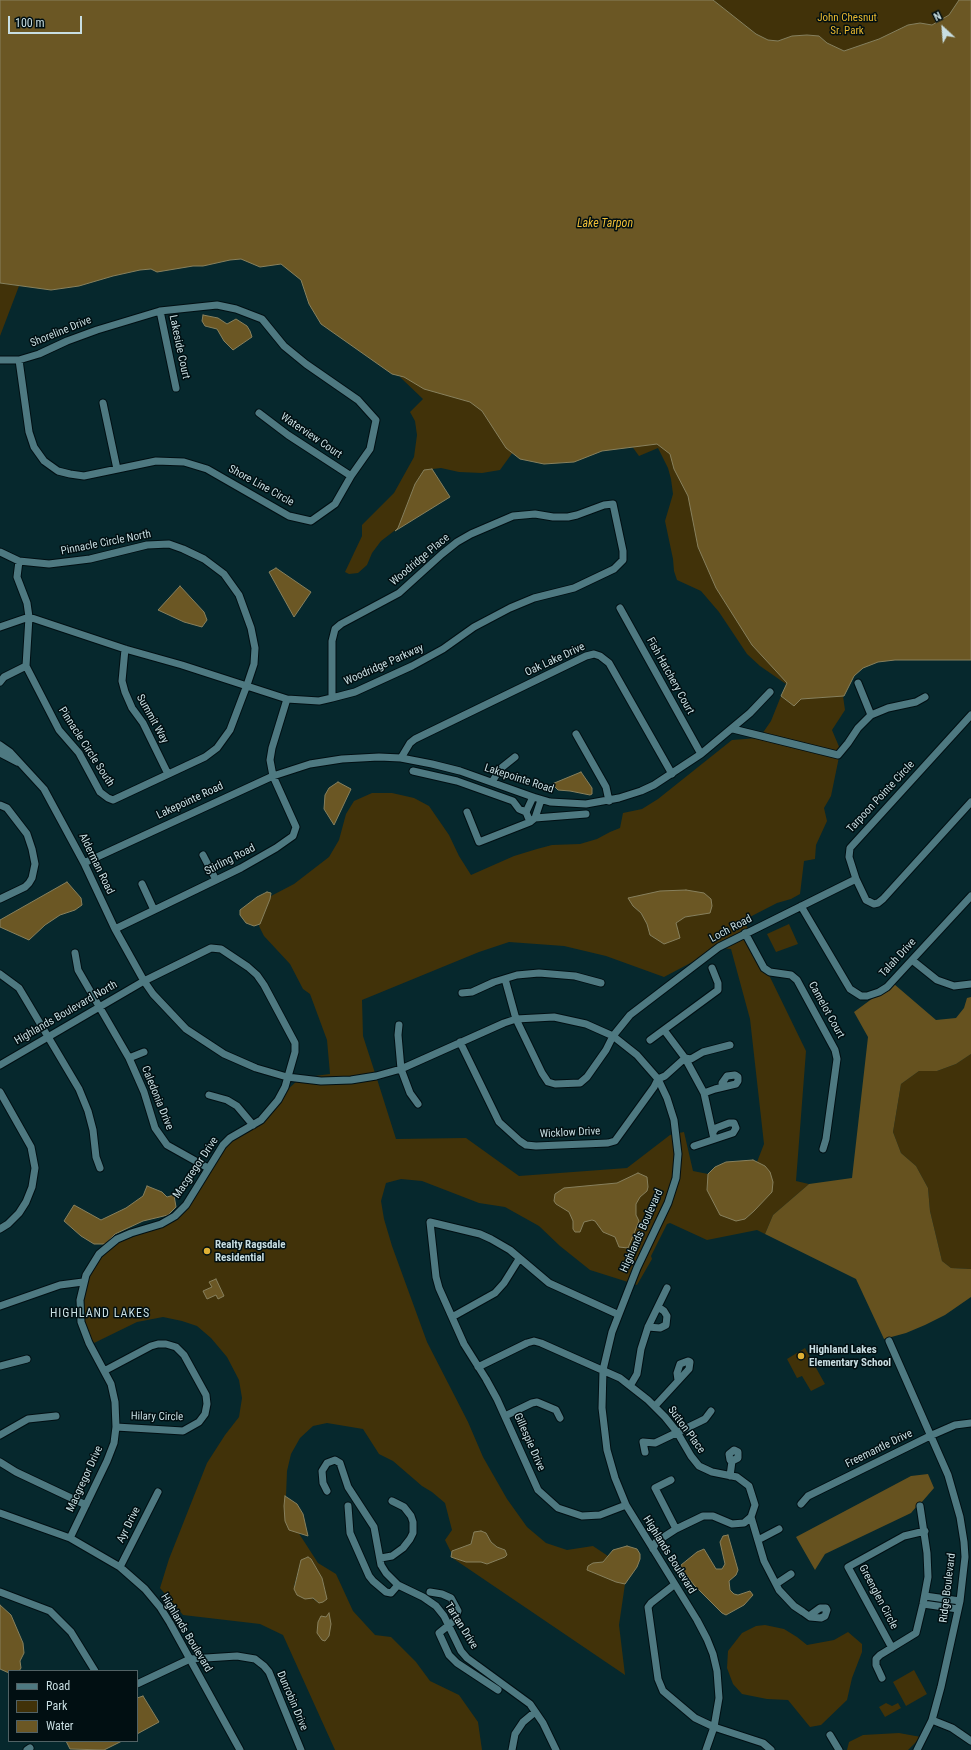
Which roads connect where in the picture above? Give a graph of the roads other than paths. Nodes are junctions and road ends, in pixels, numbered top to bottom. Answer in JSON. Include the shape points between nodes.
{"nodes":[{"id":1,"x":160,"y":312,"type":"junction"},
{"id":2,"x":129,"y":319,"type":"joint"},
{"id":3,"x":0,"y":360,"type":"edge"},
{"id":4,"x":19,"y":360,"type":"junction"},
{"id":5,"x":176,"y":388,"type":"dead end"},
{"id":6,"x":103,"y":403,"type":"dead end"},
{"id":7,"x":259,"y":412,"type":"dead end"},
{"id":8,"x":117,"y":469,"type":"junction"},
{"id":9,"x":351,"y":476,"type":"junction"},
{"id":10,"x":613,"y":504,"type":"joint"},
{"id":11,"x":0,"y":552,"type":"edge"},
{"id":12,"x":19,"y":561,"type":"junction"},
{"id":13,"x":620,"y":608,"type":"dead end"},
{"id":14,"x":29,"y":617,"type":"junction"},
{"id":15,"x":0,"y":626,"type":"edge"},
{"id":16,"x":125,"y":649,"type":"junction"},
{"id":17,"x":26,"y":666,"type":"junction"},
{"id":18,"x":0,"y":682,"type":"edge"},
{"id":19,"x":858,"y":683,"type":"dead end"},
{"id":20,"x":247,"y":685,"type":"junction"},
{"id":21,"x":770,"y":692,"type":"dead end"},
{"id":22,"x":925,"y":697,"type":"dead end"},
{"id":23,"x":332,"y":698,"type":"junction"},
{"id":24,"x":288,"y":699,"type":"junction"},
{"id":25,"x":871,"y":715,"type":"junction"},
{"id":26,"x":971,"y":715,"type":"edge"},
{"id":27,"x":733,"y":729,"type":"junction"},
{"id":28,"x":576,"y":734,"type":"dead end"},
{"id":29,"x":0,"y":745,"type":"edge"},
{"id":30,"x":0,"y":753,"type":"edge"},
{"id":31,"x":701,"y":754,"type":"junction"},
{"id":32,"x":515,"y":757,"type":"dead end"},
{"id":33,"x":401,"y":758,"type":"junction"},
{"id":34,"x":21,"y":764,"type":"junction"},
{"id":35,"x":413,"y":771,"type":"dead end"},
{"id":36,"x":168,"y":774,"type":"junction"},
{"id":37,"x":672,"y":774,"type":"junction"},
{"id":38,"x":273,"y":776,"type":"junction"},
{"id":39,"x":492,"y":782,"type":"junction"},
{"id":40,"x":533,"y":797,"type":"junction"},
{"id":41,"x":541,"y":800,"type":"junction"},
{"id":42,"x":609,"y":801,"type":"junction"},
{"id":43,"x":971,"y":802,"type":"edge"},
{"id":44,"x":0,"y":805,"type":"edge"},
{"id":45,"x":467,"y":812,"type":"dead end"},
{"id":46,"x":526,"y":812,"type":"junction"},
{"id":47,"x":586,"y":814,"type":"dead end"},
{"id":48,"x":532,"y":820,"type":"junction"},
{"id":49,"x":202,"y":855,"type":"dead end"},
{"id":50,"x":84,"y":863,"type":"junction"},
{"id":51,"x":856,"y":879,"type":"junction"},
{"id":52,"x":216,"y":880,"type":"junction"},
{"id":53,"x":142,"y":884,"type":"dead end"},
{"id":54,"x":971,"y":896,"type":"edge"},
{"id":55,"x":0,"y":899,"type":"edge"},
{"id":56,"x":801,"y":906,"type":"junction"},
{"id":57,"x":154,"y":910,"type":"junction"},
{"id":58,"x":115,"y":929,"type":"junction"},
{"id":59,"x":744,"y":933,"type":"junction"},
{"id":60,"x":75,"y":953,"type":"dead end"},
{"id":61,"x":912,"y":960,"type":"junction"},
{"id":62,"x":712,"y":968,"type":"dead end"},
{"id":63,"x":0,"y":974,"type":"edge"},
{"id":64,"x":505,"y":979,"type":"junction"},
{"id":65,"x":144,"y":981,"type":"junction"},
{"id":66,"x":601,"y":983,"type":"dead end"},
{"id":67,"x":971,"y":984,"type":"edge"},
{"id":68,"x":462,"y":992,"type":"dead end"},
{"id":69,"x":99,"y":1007,"type":"junction"},
{"id":70,"x":516,"y":1019,"type":"junction"},
{"id":71,"x":399,"y":1025,"type":"dead end"},
{"id":72,"x":664,"y":1030,"type":"junction"},
{"id":73,"x":48,"y":1036,"type":"junction"},
{"id":74,"x":613,"y":1036,"type":"junction"},
{"id":75,"x":650,"y":1040,"type":"dead end"},
{"id":76,"x":460,"y":1042,"type":"junction"},
{"id":77,"x":730,"y":1045,"type":"dead end"},
{"id":78,"x":144,"y":1052,"type":"dead end"},
{"id":79,"x":130,"y":1058,"type":"junction"},
{"id":80,"x":685,"y":1058,"type":"junction"},
{"id":81,"x":0,"y":1065,"type":"edge"},
{"id":82,"x":401,"y":1069,"type":"junction"},
{"id":83,"x":287,"y":1077,"type":"junction"},
{"id":84,"x":658,"y":1079,"type":"junction"},
{"id":85,"x":723,"y":1087,"type":"dead end"},
{"id":86,"x":0,"y":1092,"type":"edge"},
{"id":87,"x":704,"y":1093,"type":"junction"},
{"id":88,"x":209,"y":1095,"type":"dead end"},
{"id":89,"x":418,"y":1104,"type":"dead end"},
{"id":90,"x":253,"y":1125,"type":"junction"},
{"id":91,"x":694,"y":1146,"type":"dead end"},
{"id":92,"x":822,"y":1149,"type":"dead end"},
{"id":93,"x":100,"y":1168,"type":"dead end"},
{"id":94,"x":208,"y":1168,"type":"junction"},
{"id":95,"x":0,"y":1229,"type":"edge"},
{"id":96,"x":519,"y":1259,"type":"junction"},
{"id":97,"x":83,"y":1282,"type":"junction"},
{"id":98,"x":667,"y":1288,"type":"dead end"},
{"id":99,"x":0,"y":1306,"type":"edge"},
{"id":100,"x":658,"y":1307,"type":"junction"},
{"id":101,"x":617,"y":1314,"type":"junction"},
{"id":102,"x":452,"y":1317,"type":"junction"},
{"id":103,"x":648,"y":1327,"type":"junction"},
{"id":104,"x":889,"y":1341,"type":"dead end"},
{"id":105,"x":27,"y":1359,"type":"dead end"},
{"id":106,"x":0,"y":1366,"type":"edge"},
{"id":107,"x":478,"y":1367,"type":"junction"},
{"id":108,"x":603,"y":1370,"type":"junction"},
{"id":109,"x":104,"y":1371,"type":"junction"},
{"id":110,"x":678,"y":1380,"type":"dead end"},
{"id":111,"x":630,"y":1386,"type":"junction"},
{"id":112,"x":655,"y":1406,"type":"junction"},
{"id":113,"x":711,"y":1411,"type":"dead end"},
{"id":114,"x":56,"y":1416,"type":"dead end"},
{"id":115,"x":505,"y":1416,"type":"junction"},
{"id":116,"x":560,"y":1418,"type":"dead end"},
{"id":117,"x":971,"y":1423,"type":"edge"},
{"id":118,"x":116,"y":1427,"type":"junction"},
{"id":119,"x":677,"y":1432,"type":"junction"},
{"id":120,"x":0,"y":1434,"type":"edge"},
{"id":121,"x":932,"y":1435,"type":"junction"},
{"id":122,"x":645,"y":1452,"type":"dead end"},
{"id":123,"x":0,"y":1462,"type":"edge"},
{"id":124,"x":732,"y":1462,"type":"dead end"},
{"id":125,"x":730,"y":1476,"type":"junction"},
{"id":126,"x":671,"y":1480,"type":"dead end"},
{"id":127,"x":328,"y":1491,"type":"dead end"},
{"id":128,"x":158,"y":1492,"type":"dead end"},
{"id":129,"x":392,"y":1501,"type":"dead end"},
{"id":130,"x":801,"y":1504,"type":"dead end"},
{"id":131,"x":86,"y":1505,"type":"junction"},
{"id":132,"x":626,"y":1505,"type":"junction"},
{"id":133,"x":348,"y":1506,"type":"dead end"},
{"id":134,"x":920,"y":1506,"type":"dead end"},
{"id":135,"x":0,"y":1513,"type":"edge"},
{"id":136,"x":751,"y":1517,"type":"junction"},
{"id":137,"x":676,"y":1529,"type":"junction"},
{"id":138,"x":779,"y":1529,"type":"dead end"},
{"id":139,"x":925,"y":1531,"type":"junction"},
{"id":140,"x":70,"y":1538,"type":"junction"},
{"id":141,"x":758,"y":1540,"type":"junction"},
{"id":142,"x":653,"y":1549,"type":"junction"},
{"id":143,"x":968,"y":1557,"type":"edge"},
{"id":144,"x":381,"y":1558,"type":"junction"},
{"id":145,"x":120,"y":1567,"type":"junction"},
{"id":146,"x":791,"y":1574,"type":"dead end"},
{"id":147,"x":776,"y":1584,"type":"junction"},
{"id":148,"x":398,"y":1585,"type":"junction"},
{"id":149,"x":674,"y":1585,"type":"junction"},
{"id":150,"x":0,"y":1592,"type":"edge"},
{"id":151,"x":430,"y":1592,"type":"dead end"},
{"id":152,"x":925,"y":1596,"type":"junction"},
{"id":153,"x":960,"y":1601,"type":"junction"},
{"id":154,"x":924,"y":1604,"type":"junction"},
{"id":155,"x":958,"y":1609,"type":"junction"},
{"id":156,"x":809,"y":1616,"type":"dead end"},
{"id":157,"x":449,"y":1624,"type":"junction"},
{"id":158,"x":892,"y":1648,"type":"junction"},
{"id":159,"x":190,"y":1659,"type":"junction"},
{"id":160,"x":94,"y":1670,"type":"edge"},
{"id":161,"x":882,"y":1678,"type":"dead end"},
{"id":162,"x":138,"y":1684,"type":"edge"},
{"id":163,"x":498,"y":1690,"type":"dead end"},
{"id":164,"x":535,"y":1712,"type":"junction"},
{"id":165,"x":932,"y":1720,"type":"junction"},
{"id":166,"x":714,"y":1727,"type":"junction"},
{"id":167,"x":830,"y":1735,"type":"dead end"},
{"id":168,"x":971,"y":1741,"type":"edge"},
{"id":169,"x":240,"y":1750,"type":"edge"},
{"id":170,"x":301,"y":1750,"type":"edge"},
{"id":171,"x":512,"y":1750,"type":"edge"},
{"id":172,"x":556,"y":1750,"type":"edge"},
{"id":173,"x":706,"y":1750,"type":"edge"},
{"id":174,"x":771,"y":1750,"type":"edge"},
{"id":175,"x":839,"y":1750,"type":"edge"},
{"id":176,"x":917,"y":1750,"type":"edge"}],
"edges":[{"from":1,"to":2,"type":"street","name":"Shore Line Circle"},
{"from":1,"to":5,"type":"street","name":"Lakeside Court"},
{"from":1,"to":9,"type":"street","name":"Shore Line Circle","via":[[217,305],[262,319],[284,346],[358,400],[376,420],[370,449]]},
{"from":2,"to":4,"type":"street","name":"Shoreline Drive"},
{"from":3,"to":4,"type":"street","name":"Shoreline Drive"},
{"from":4,"to":8,"type":"street","name":"Shore Line Circle","via":[[28,432],[40,456],[58,471],[70,474],[84,476]]},
{"from":6,"to":8,"type":"street"},
{"from":7,"to":9,"type":"street","name":"Waterview Court","via":[[288,435]]},
{"from":8,"to":9,"type":"street","name":"Shore Line Circle","via":[[156,461],[184,462],[208,469],[289,516],[311,521],[335,504]]},
{"from":10,"to":23,"type":"street","name":"Woodridge Parkway","via":[[623,551],[623,560],[614,569],[574,588],[534,598],[510,608],[474,627],[443,650],[412,666],[355,692]]},
{"from":10,"to":23,"type":"street","name":"Woodridge Place","via":[[577,515],[513,516],[458,542],[400,593],[335,629],[332,641]]},
{"from":11,"to":12,"type":"street","name":"Pinnacle Circle North"},
{"from":12,"to":14,"type":"street","via":[[17,577],[27,603]]},
{"from":12,"to":20,"type":"street","name":"Pinnacle Circle North","via":[[49,564],[77,562],[147,545],[169,544],[204,559],[224,574],[236,589],[251,628],[255,648],[254,664]]},
{"from":13,"to":31,"type":"street","name":"Fish Hatchery Court"},
{"from":14,"to":15,"type":"street"},
{"from":14,"to":16,"type":"street","name":"Woodridge Parkway"},
{"from":14,"to":17,"type":"street"},
{"from":16,"to":20,"type":"street","name":"Woodridge Parkway"},
{"from":16,"to":36,"type":"street","name":"Summit Way","via":[[122,681],[125,692]]},
{"from":17,"to":18,"type":"street","via":[[4,677]]},
{"from":17,"to":36,"type":"street","name":"Pinnacle Circle South","via":[[59,730],[79,753],[100,792],[113,800]]},
{"from":19,"to":25,"type":"street"},
{"from":20,"to":24,"type":"street","name":"Woodridge Parkway"},
{"from":20,"to":36,"type":"street","name":"Pinnacle Circle South","via":[[230,730],[217,748],[205,757]]},
{"from":21,"to":27,"type":"street"},
{"from":22,"to":25,"type":"street"},
{"from":23,"to":24,"type":"street","name":"Woodridge Parkway","via":[[319,701]]},
{"from":24,"to":38,"type":"street","name":"Stirling Road","via":[[272,748],[270,760]]},
{"from":25,"to":27,"type":"street","via":[[838,755]]},
{"from":26,"to":51,"type":"street","name":"Tarpoon Pointe Circle","via":[[852,844],[848,852]]},
{"from":27,"to":31,"type":"street","name":"Lakepointe Road"},
{"from":28,"to":42,"type":"street","via":[[606,787]]},
{"from":29,"to":34,"type":"street","name":"Alderman Road"},
{"from":30,"to":34,"type":"street","name":"Alderman Road"},
{"from":31,"to":37,"type":"street","name":"Lakepointe Road"},
{"from":32,"to":39,"type":"street","via":[[500,769]]},
{"from":33,"to":37,"type":"street","name":"Oak Lake Drive","via":[[415,739],[594,654],[609,663]]},
{"from":33,"to":38,"type":"street","name":"Lakepointe Road","via":[[342,759],[310,764]]},
{"from":33,"to":39,"type":"street","name":"Lakepointe Road"},
{"from":34,"to":50,"type":"street","name":"Alderman Road","via":[[44,789]]},
{"from":35,"to":46,"type":"street","via":[[457,781],[514,801]]},
{"from":37,"to":42,"type":"street","name":"Lakepointe Road","via":[[641,791]]},
{"from":38,"to":50,"type":"street","name":"Lakepointe Road"},
{"from":38,"to":52,"type":"street","name":"Stirling Road","via":[[296,827],[293,836],[260,858]]},
{"from":39,"to":40,"type":"street","name":"Lakepointe Road"},
{"from":40,"to":41,"type":"street","name":"Lakepointe Road"},
{"from":40,"to":46,"type":"street"},
{"from":41,"to":42,"type":"street","name":"Lakepointe Road","via":[[574,804]]},
{"from":41,"to":48,"type":"street"},
{"from":43,"to":51,"type":"street","name":"Tarpoon Pointe Circle","via":[[878,903],[869,903],[866,900]]},
{"from":44,"to":55,"type":"street","via":[[7,808],[27,834],[34,864],[29,883]]},
{"from":45,"to":48,"type":"street","via":[[479,842]]},
{"from":46,"to":48,"type":"street"},
{"from":47,"to":48,"type":"street"},
{"from":49,"to":52,"type":"street"},
{"from":50,"to":58,"type":"street","name":"Alderman Road"},
{"from":51,"to":56,"type":"street","name":"Loch Road"},
{"from":52,"to":57,"type":"street","name":"Stirling Road"},
{"from":53,"to":57,"type":"street"},
{"from":54,"to":61,"type":"street","name":"Talah Drive"},
{"from":56,"to":59,"type":"street","name":"Loch Road"},
{"from":56,"to":61,"type":"street","name":"Talah Drive","via":[[845,982],[861,996],[880,992]]},
{"from":57,"to":58,"type":"street","name":"Stirling Road"},
{"from":58,"to":65,"type":"street","name":"Alderman Road"},
{"from":59,"to":74,"type":"street","name":"Loch Road","via":[[719,946],[654,996],[630,1015]]},
{"from":59,"to":92,"type":"street","name":"Camelot Court","via":[[764,968],[770,972],[791,975],[797,980],[835,1050],[837,1059],[826,1139]]},
{"from":60,"to":69,"type":"street","name":"Caledonia Drive","via":[[78,970]]},
{"from":61,"to":67,"type":"street","via":[[937,980],[954,986]]},
{"from":62,"to":72,"type":"street","via":[[718,982],[718,990]]},
{"from":63,"to":73,"type":"street","via":[[18,988]]},
{"from":64,"to":66,"type":"street","via":[[550,973]]},
{"from":64,"to":68,"type":"street","via":[[472,992]]},
{"from":64,"to":70,"type":"street","name":"Loch Road"},
{"from":65,"to":69,"type":"street","name":"Highlands Boulevard North"},
{"from":65,"to":83,"type":"street","name":"Highlands Boulevard","via":[[173,1017],[210,1046],[243,1064]]},
{"from":65,"to":83,"type":"street","name":"Highlands Boulevard North","via":[[211,948],[221,949],[252,970],[261,980],[293,1037],[295,1052]]},
{"from":69,"to":73,"type":"street","name":"Highlands Boulevard North"},
{"from":69,"to":79,"type":"street","name":"Caledonia Drive"},
{"from":70,"to":74,"type":"street","name":"Highlands Boulevard","via":[[569,1019]]},
{"from":70,"to":74,"type":"street","name":"Loch Road","via":[[542,1073],[548,1082],[554,1084],[577,1083],[587,1077]]},
{"from":70,"to":76,"type":"street","name":"Highlands Boulevard"},
{"from":71,"to":82,"type":"street"},
{"from":72,"to":75,"type":"street"},
{"from":72,"to":80,"type":"street"},
{"from":73,"to":81,"type":"street","name":"Highlands Boulevard North"},
{"from":73,"to":93,"type":"street","via":[[86,1106]]},
{"from":74,"to":84,"type":"street","name":"Highlands Boulevard","via":[[637,1055]]},
{"from":76,"to":82,"type":"street","name":"Highlands Boulevard"},
{"from":76,"to":84,"type":"street","name":"Wicklow Drive","via":[[499,1122],[526,1145],[615,1141]]},
{"from":77,"to":80,"type":"street","via":[[703,1052],[691,1059]]},
{"from":78,"to":79,"type":"street","name":"Caledonia Drive"},
{"from":79,"to":94,"type":"street","name":"Caledonia Drive","via":[[155,1128],[163,1141],[174,1150]]},
{"from":80,"to":84,"type":"street"},
{"from":80,"to":87,"type":"street"},
{"from":82,"to":83,"type":"street","name":"Highlands Boulevard","via":[[376,1076],[343,1080],[321,1081]]},
{"from":82,"to":89,"type":"street","via":[[410,1093]]},
{"from":83,"to":90,"type":"street","name":"Macgregor Drive","via":[[278,1100],[266,1115]]},
{"from":84,"to":101,"type":"street","name":"Highlands Boulevard","via":[[674,1120],[678,1154],[676,1178],[664,1213]]},
{"from":85,"to":87,"type":"street"},
{"from":86,"to":95,"type":"street","via":[[31,1147],[34,1168],[32,1188],[26,1202],[19,1213]]},
{"from":87,"to":91,"type":"street","via":[[714,1136]]},
{"from":88,"to":90,"type":"street","via":[[228,1100],[237,1106]]},
{"from":90,"to":94,"type":"street","name":"Macgregor Drive","via":[[226,1142]]},
{"from":94,"to":97,"type":"street","name":"Macgregor Drive","via":[[190,1200],[180,1211],[161,1224],[131,1233],[111,1244],[93,1262]]},
{"from":96,"to":101,"type":"street","via":[[549,1283]]},
{"from":96,"to":102,"type":"street","via":[[495,1293]]},
{"from":96,"to":102,"type":"street","name":"Gillespie Drive","via":[[510,1250],[480,1234],[430,1222],[436,1277]]},
{"from":97,"to":99,"type":"street","via":[[60,1285]]},
{"from":97,"to":109,"type":"street","name":"Macgregor Drive","via":[[79,1306],[83,1329]]},
{"from":98,"to":100,"type":"street"},
{"from":100,"to":103,"type":"street"},
{"from":100,"to":103,"type":"street","via":[[666,1316],[666,1325],[660,1328]]},
{"from":101,"to":108,"type":"street","name":"Highlands Boulevard"},
{"from":102,"to":107,"type":"street","name":"Gillespie Drive"},
{"from":103,"to":111,"type":"street","via":[[636,1374]]},
{"from":104,"to":121,"type":"street","name":"Ridge Boulevard"},
{"from":105,"to":106,"type":"street"},
{"from":107,"to":108,"type":"street","name":"Sutton Place","via":[[534,1341]]},
{"from":107,"to":115,"type":"street","name":"Gillespie Drive"},
{"from":108,"to":111,"type":"street","name":"Sutton Place"},
{"from":108,"to":132,"type":"street","name":"Highlands Boulevard","via":[[602,1408],[605,1438],[615,1478]]},
{"from":109,"to":118,"type":"street","name":"Macgregor Drive","via":[[114,1394]]},
{"from":109,"to":118,"type":"street","name":"Hilary Circle","via":[[151,1346],[166,1344],[176,1347],[184,1355],[206,1395],[207,1404],[199,1422],[183,1431]]},
{"from":110,"to":112,"type":"street"},
{"from":111,"to":112,"type":"street","name":"Sutton Place"},
{"from":112,"to":119,"type":"street","name":"Sutton Place"},
{"from":113,"to":119,"type":"street","via":[[705,1419]]},
{"from":114,"to":120,"type":"street","via":[[28,1419]]},
{"from":115,"to":116,"type":"street","via":[[537,1402],[556,1410]]},
{"from":115,"to":132,"type":"street","name":"Gillespie Drive","via":[[538,1490],[558,1508],[588,1516],[600,1515]]},
{"from":117,"to":121,"type":"street","name":"Freemantle Drive","via":[[955,1425]]},
{"from":118,"to":131,"type":"street","name":"Macgregor Drive","via":[[111,1452]]},
{"from":119,"to":122,"type":"street","via":[[655,1443],[643,1442]]},
{"from":119,"to":125,"type":"street","name":"Sutton Place","via":[[699,1466]]},
{"from":121,"to":130,"type":"street","name":"Freemantle Drive","via":[[808,1496]]},
{"from":121,"to":143,"type":"street","name":"Ridge Boulevard","via":[[955,1495]]},
{"from":123,"to":131,"type":"street"},
{"from":124,"to":125,"type":"street"},
{"from":125,"to":136,"type":"street","name":"Sutton Place","via":[[737,1477],[749,1486],[755,1505]]},
{"from":126,"to":137,"type":"street","via":[[655,1488]]},
{"from":127,"to":144,"type":"street","name":"Tartan Drive","via":[[323,1483],[322,1471],[327,1463],[335,1460],[340,1463],[348,1486],[374,1526]]},
{"from":128,"to":145,"type":"street","name":"Ayr Drive"},
{"from":129,"to":144,"type":"street","via":[[409,1512],[413,1522],[412,1533],[403,1548],[392,1556]]},
{"from":131,"to":140,"type":"street","name":"Macgregor Drive"},
{"from":132,"to":142,"type":"street","name":"Highlands Boulevard"},
{"from":133,"to":148,"type":"street","via":[[350,1533],[369,1576],[386,1592],[391,1593]]},
{"from":134,"to":139,"type":"street"},
{"from":135,"to":140,"type":"street","name":"Highlands Boulevard"},
{"from":136,"to":137,"type":"street","via":[[744,1523],[732,1524],[713,1516],[703,1516]]},
{"from":136,"to":141,"type":"street"},
{"from":137,"to":142,"type":"street","via":[[654,1544]]},
{"from":138,"to":141,"type":"street"},
{"from":139,"to":152,"type":"street","via":[[928,1577]]},
{"from":139,"to":158,"type":"street","name":"Greenglen Circle","via":[[904,1536],[848,1567]]},
{"from":140,"to":145,"type":"street","name":"Highlands Boulevard"},
{"from":141,"to":147,"type":"street","via":[[764,1561]]},
{"from":142,"to":149,"type":"street","name":"Highlands Boulevard"},
{"from":143,"to":153,"type":"street","name":"Ridge Boulevard"},
{"from":144,"to":148,"type":"street","name":"Tartan Drive","via":[[381,1565],[386,1573]]},
{"from":145,"to":159,"type":"street","name":"Highlands Boulevard","via":[[145,1589],[160,1607]]},
{"from":146,"to":147,"type":"street"},
{"from":147,"to":156,"type":"street","via":[[786,1597]]},
{"from":148,"to":157,"type":"street","name":"Tartan Drive","via":[[431,1602]]},
{"from":149,"to":166,"type":"street","name":"Highlands Boulevard","via":[[707,1639],[714,1658],[719,1698]]},
{"from":149,"to":166,"type":"street","via":[[648,1607],[658,1679],[669,1696],[695,1718]]},
{"from":150,"to":160,"type":"street","via":[[50,1611],[71,1632]]},
{"from":151,"to":157,"type":"street","via":[[447,1596],[456,1605],[458,1615]]},
{"from":152,"to":153,"type":"street"},
{"from":152,"to":154,"type":"street"},
{"from":153,"to":155,"type":"street","name":"Ridge Boulevard"},
{"from":154,"to":155,"type":"street"},
{"from":154,"to":158,"type":"street","via":[[916,1633]]},
{"from":155,"to":165,"type":"street","name":"Ridge Boulevard"},
{"from":157,"to":163,"type":"street","via":[[439,1633],[451,1658]]},
{"from":157,"to":164,"type":"street","name":"Tartan Drive","via":[[467,1658],[530,1704]]},
{"from":158,"to":161,"type":"street","via":[[876,1659]]},
{"from":159,"to":162,"type":"street"},
{"from":159,"to":169,"type":"street","name":"Highlands Boulevard"},
{"from":159,"to":170,"type":"street","name":"Dunrobin Drive","via":[[245,1656],[261,1663],[269,1672]]},
{"from":164,"to":171,"type":"street","via":[[523,1722],[515,1734]]},
{"from":164,"to":172,"type":"street","name":"Tartan Drive"},
{"from":165,"to":168,"type":"street","via":[[952,1728]]},
{"from":165,"to":176,"type":"street","name":"Ridge Boulevard"},
{"from":166,"to":173,"type":"street","name":"Highlands Boulevard"},
{"from":166,"to":174,"type":"street","via":[[763,1743]]},
{"from":167,"to":175,"type":"street"}]}
